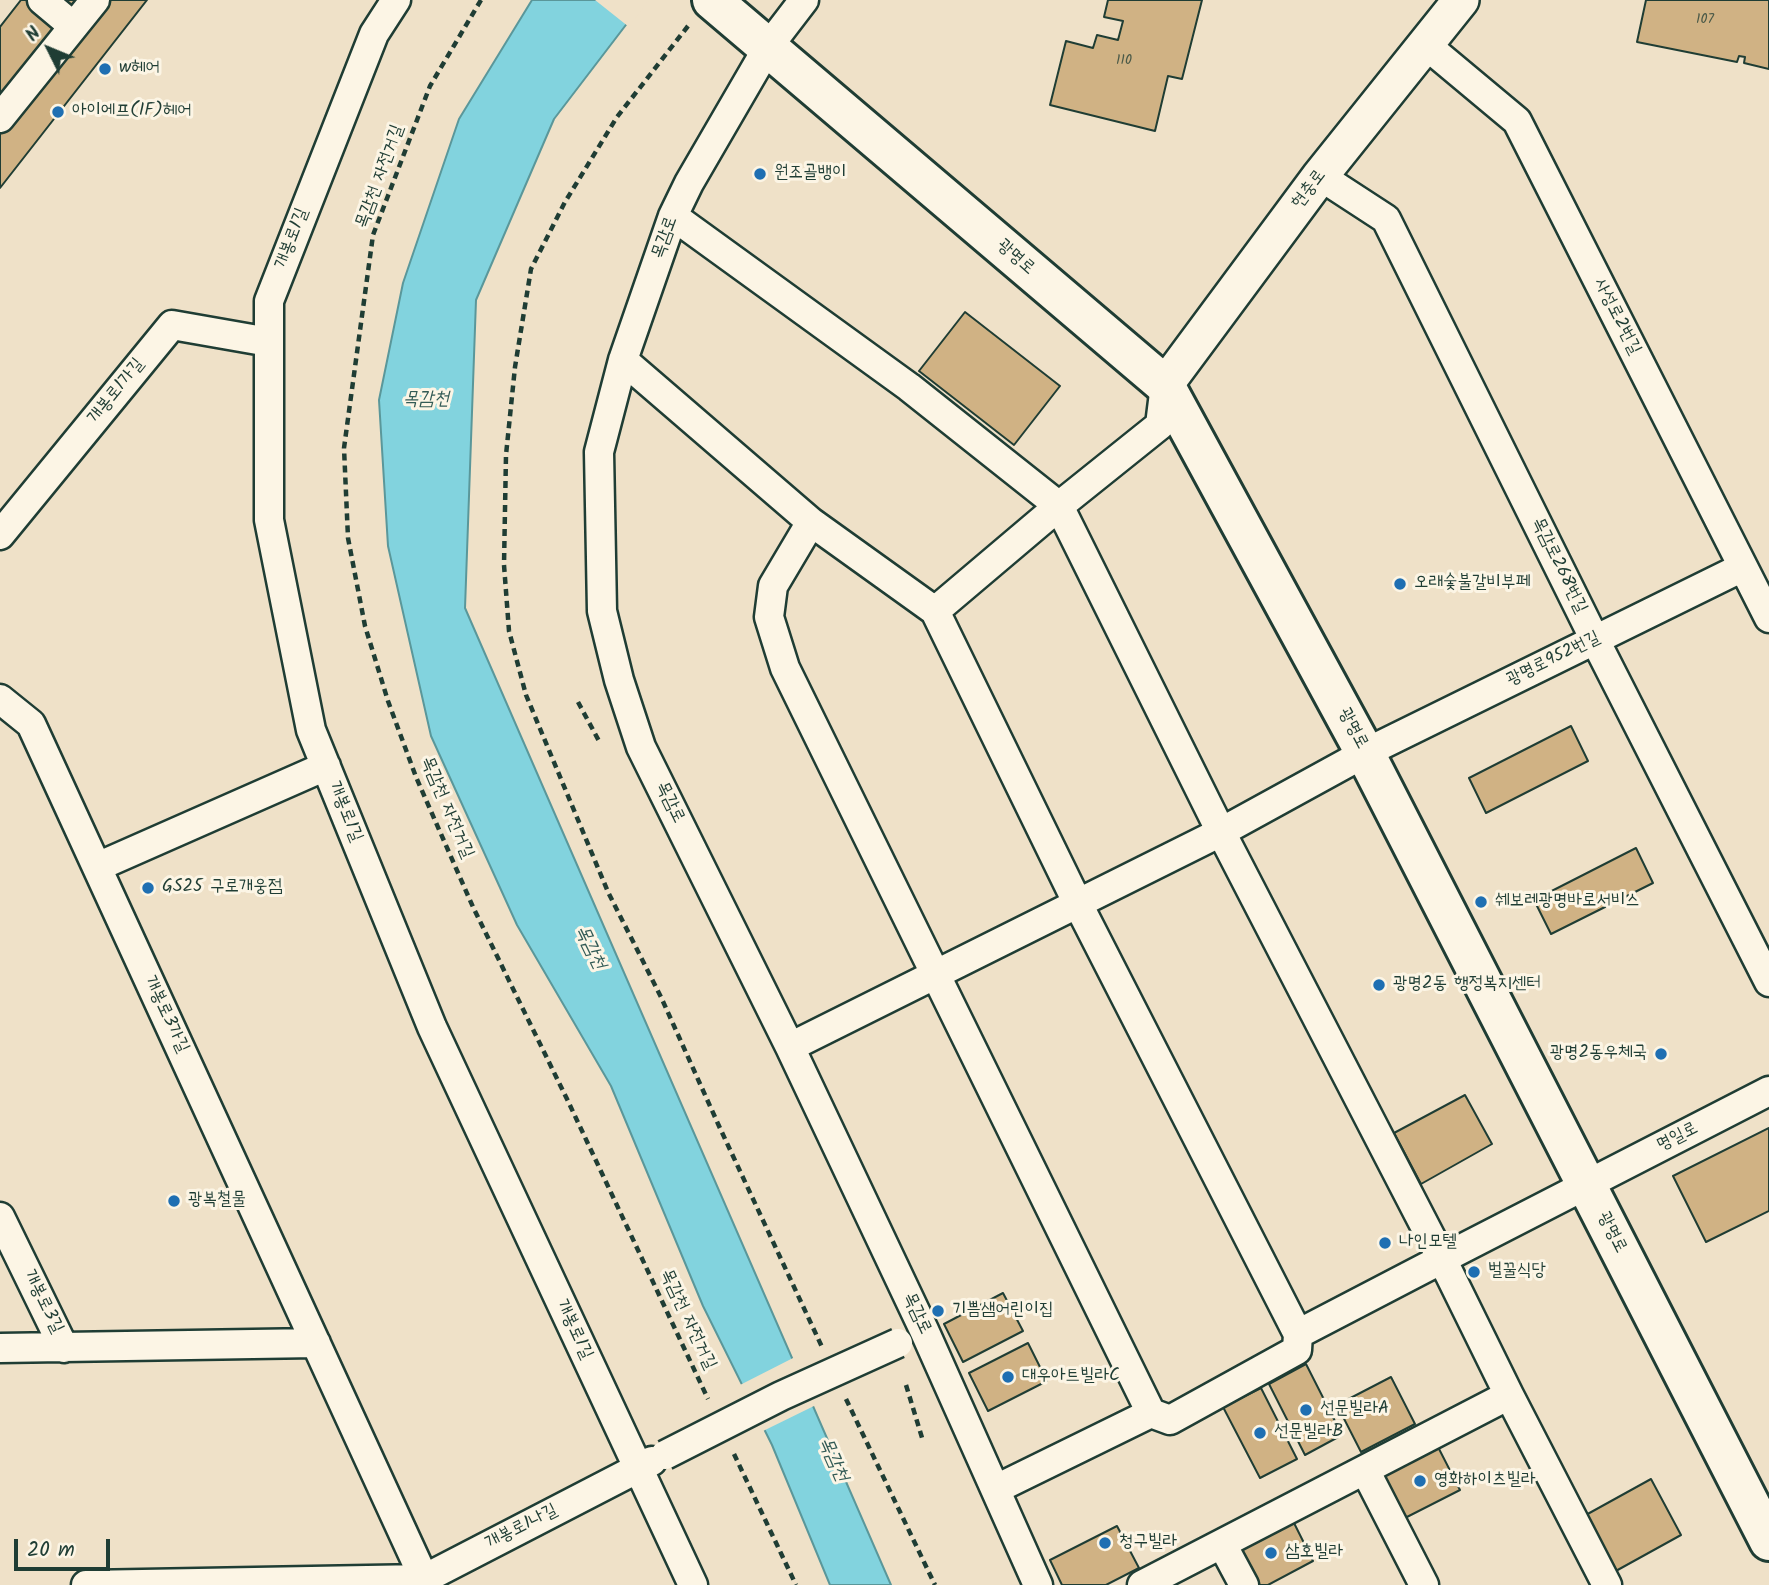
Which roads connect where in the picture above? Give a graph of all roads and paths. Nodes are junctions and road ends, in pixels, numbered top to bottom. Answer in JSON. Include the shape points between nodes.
{"nodes":[{"id":1,"x":42,"y":0,"type":"edge"},
{"id":2,"x":95,"y":0,"type":"edge"},
{"id":3,"x":396,"y":0,"type":"edge"},
{"id":4,"x":481,"y":0,"type":"edge"},
{"id":5,"x":712,"y":0,"type":"edge"},
{"id":6,"x":804,"y":0,"type":"edge"},
{"id":7,"x":1461,"y":0,"type":"edge"},
{"id":8,"x":74,"y":26,"type":"junction"},
{"id":9,"x":757,"y":37,"type":"junction"},
{"id":10,"x":1426,"y":45,"type":"junction"},
{"id":11,"x":0,"y":118,"type":"edge"},
{"id":12,"x":1321,"y":176,"type":"junction"},
{"id":13,"x":673,"y":216,"type":"junction"},
{"id":14,"x":269,"y":342,"type":"junction"},
{"id":15,"x":623,"y":360,"type":"junction"},
{"id":16,"x":1165,"y":385,"type":"junction"},
{"id":17,"x":1059,"y":506,"type":"junction"},
{"id":18,"x":811,"y":522,"type":"junction"},
{"id":19,"x":0,"y":535,"type":"edge"},
{"id":20,"x":1743,"y":567,"type":"junction"},
{"id":21,"x":934,"y":611,"type":"junction"},
{"id":22,"x":1769,"y":618,"type":"edge"},
{"id":23,"x":1595,"y":640,"type":"junction"},
{"id":24,"x":0,"y":698,"type":"edge"},
{"id":25,"x":578,"y":702,"type":"dead end"},
{"id":26,"x":599,"y":741,"type":"dead end"},
{"id":27,"x":1365,"y":754,"type":"junction"},
{"id":28,"x":326,"y":766,"type":"junction"},
{"id":29,"x":1221,"y":832,"type":"junction"},
{"id":30,"x":97,"y":867,"type":"junction"},
{"id":31,"x":1078,"y":904,"type":"junction"},
{"id":32,"x":935,"y":974,"type":"junction"},
{"id":33,"x":1769,"y":982,"type":"edge"},
{"id":34,"x":790,"y":1047,"type":"junction"},
{"id":35,"x":1769,"y":1091,"type":"edge"},
{"id":36,"x":1587,"y":1185,"type":"junction"},
{"id":37,"x":0,"y":1217,"type":"edge"},
{"id":38,"x":1442,"y":1259,"type":"junction"},
{"id":39,"x":924,"y":1329,"type":"junction"},
{"id":40,"x":1298,"y":1334,"type":"junction"},
{"id":41,"x":316,"y":1343,"type":"junction"},
{"id":42,"x":0,"y":1348,"type":"edge"},
{"id":43,"x":64,"y":1348,"type":"junction"},
{"id":44,"x":906,"y":1385,"type":"dead end"},
{"id":45,"x":1509,"y":1395,"type":"junction"},
{"id":46,"x":710,"y":1403,"type":"dead end"},
{"id":47,"x":1151,"y":1413,"type":"junction"},
{"id":48,"x":923,"y":1441,"type":"dead end"},
{"id":49,"x":733,"y":1454,"type":"dead end"},
{"id":50,"x":637,"y":1468,"type":"junction"},
{"id":51,"x":1365,"y":1470,"type":"junction"},
{"id":52,"x":996,"y":1489,"type":"junction"},
{"id":53,"x":1769,"y":1541,"type":"edge"},
{"id":54,"x":1222,"y":1544,"type":"junction"},
{"id":55,"x":426,"y":1582,"type":"edge"},
{"id":56,"x":86,"y":1585,"type":"edge"},
{"id":57,"x":693,"y":1585,"type":"edge"},
{"id":58,"x":796,"y":1585,"type":"edge"},
{"id":59,"x":1038,"y":1585,"type":"edge"},
{"id":60,"x":1142,"y":1585,"type":"edge"},
{"id":61,"x":1244,"y":1585,"type":"edge"},
{"id":62,"x":1424,"y":1585,"type":"edge"},
{"id":63,"x":1608,"y":1585,"type":"edge"}],
"edges":[{"from":1,"to":8,"type":"street"},
{"from":2,"to":8,"type":"street"},
{"from":3,"to":14,"type":"street","name":"개봉로1길","via":[[374,34],[269,301]]},
{"from":4,"to":46,"type":"path","name":"목감천 자전거길","via":[[430,86],[373,235],[344,448],[348,538],[365,626],[416,777],[472,907]]},
{"from":5,"to":9,"type":"main road","name":"광명로"},
{"from":6,"to":9,"type":"street","name":"목감로"},
{"from":7,"to":10,"type":"street","name":"현충로"},
{"from":8,"to":11,"type":"street"},
{"from":9,"to":13,"type":"street","name":"목감로"},
{"from":9,"to":16,"type":"main road","name":"광명로"},
{"from":10,"to":12,"type":"street","name":"현충로"},
{"from":10,"to":20,"type":"street","name":"사성로2번길","via":[[1517,121]]},
{"from":12,"to":16,"type":"street","name":"현충로"},
{"from":12,"to":23,"type":"street","name":"목감로268번길","via":[[1386,219]]},
{"from":13,"to":15,"type":"street","name":"목감로"},
{"from":13,"to":17,"type":"street","via":[[909,387]]},
{"from":14,"to":19,"type":"street","name":"개봉로1가길","via":[[172,325]]},
{"from":14,"to":28,"type":"street","name":"개봉로1길","via":[[269,520],[311,730]]},
{"from":15,"to":18,"type":"street"},
{"from":15,"to":34,"type":"street","name":"목감로","via":[[599,452],[602,611],[641,747]]},
{"from":16,"to":17,"type":"street","via":[[1160,425]]},
{"from":16,"to":27,"type":"main road","name":"광명로"},
{"from":17,"to":21,"type":"street"},
{"from":17,"to":29,"type":"street"},
{"from":18,"to":21,"type":"street"},
{"from":18,"to":32,"type":"street","via":[[773,586],[769,617],[785,668]]},
{"from":20,"to":22,"type":"street","name":"사성로2번길"},
{"from":20,"to":23,"type":"street","name":"광명로952번길"},
{"from":21,"to":31,"type":"street"},
{"from":23,"to":27,"type":"street","name":"광명로952번길"},
{"from":23,"to":33,"type":"street","name":"목감로268번길"},
{"from":24,"to":30,"type":"street","name":"개봉로3가길","via":[[31,724]]},
{"from":25,"to":26,"type":"path"},
{"from":27,"to":29,"type":"street","name":"광명로952번길"},
{"from":27,"to":36,"type":"main road","name":"광명로"},
{"from":28,"to":30,"type":"street"},
{"from":28,"to":50,"type":"street","name":"개봉로1길","via":[[432,1027]]},
{"from":29,"to":31,"type":"street","name":"광명로952번길"},
{"from":29,"to":38,"type":"street"},
{"from":30,"to":41,"type":"street","name":"개봉로3가길"},
{"from":31,"to":32,"type":"street","name":"광명로952번길"},
{"from":31,"to":40,"type":"street"},
{"from":32,"to":34,"type":"street","name":"광명로952번길"},
{"from":32,"to":47,"type":"street"},
{"from":34,"to":39,"type":"street","name":"목감로"},
{"from":35,"to":36,"type":"street","name":"명일로"},
{"from":36,"to":38,"type":"street","name":"명일로"},
{"from":36,"to":53,"type":"main road","name":"광명로"},
{"from":37,"to":43,"type":"street","name":"개봉로3길"},
{"from":38,"to":40,"type":"street","name":"명일로"},
{"from":38,"to":45,"type":"street"},
{"from":39,"to":50,"type":"street","name":"개봉로1나길","bridge":true},
{"from":39,"to":52,"type":"street","name":"목감로"},
{"from":40,"to":47,"type":"street","via":[[1297,1350],[1170,1420]]},
{"from":41,"to":43,"type":"street"},
{"from":41,"to":55,"type":"street","name":"개봉로3가길"},
{"from":42,"to":43,"type":"street"},
{"from":44,"to":48,"type":"path"},
{"from":45,"to":51,"type":"street"},
{"from":45,"to":63,"type":"street"},
{"from":47,"to":52,"type":"street"},
{"from":49,"to":58,"type":"path"},
{"from":50,"to":55,"type":"street","name":"개봉로1나길"},
{"from":50,"to":57,"type":"street","name":"개봉로1길"},
{"from":51,"to":54,"type":"street"},
{"from":51,"to":62,"type":"street"},
{"from":52,"to":59,"type":"street","name":"목감로"},
{"from":54,"to":60,"type":"street"},
{"from":54,"to":61,"type":"street"},
{"from":55,"to":56,"type":"street","name":"개봉로1나길"}]}
